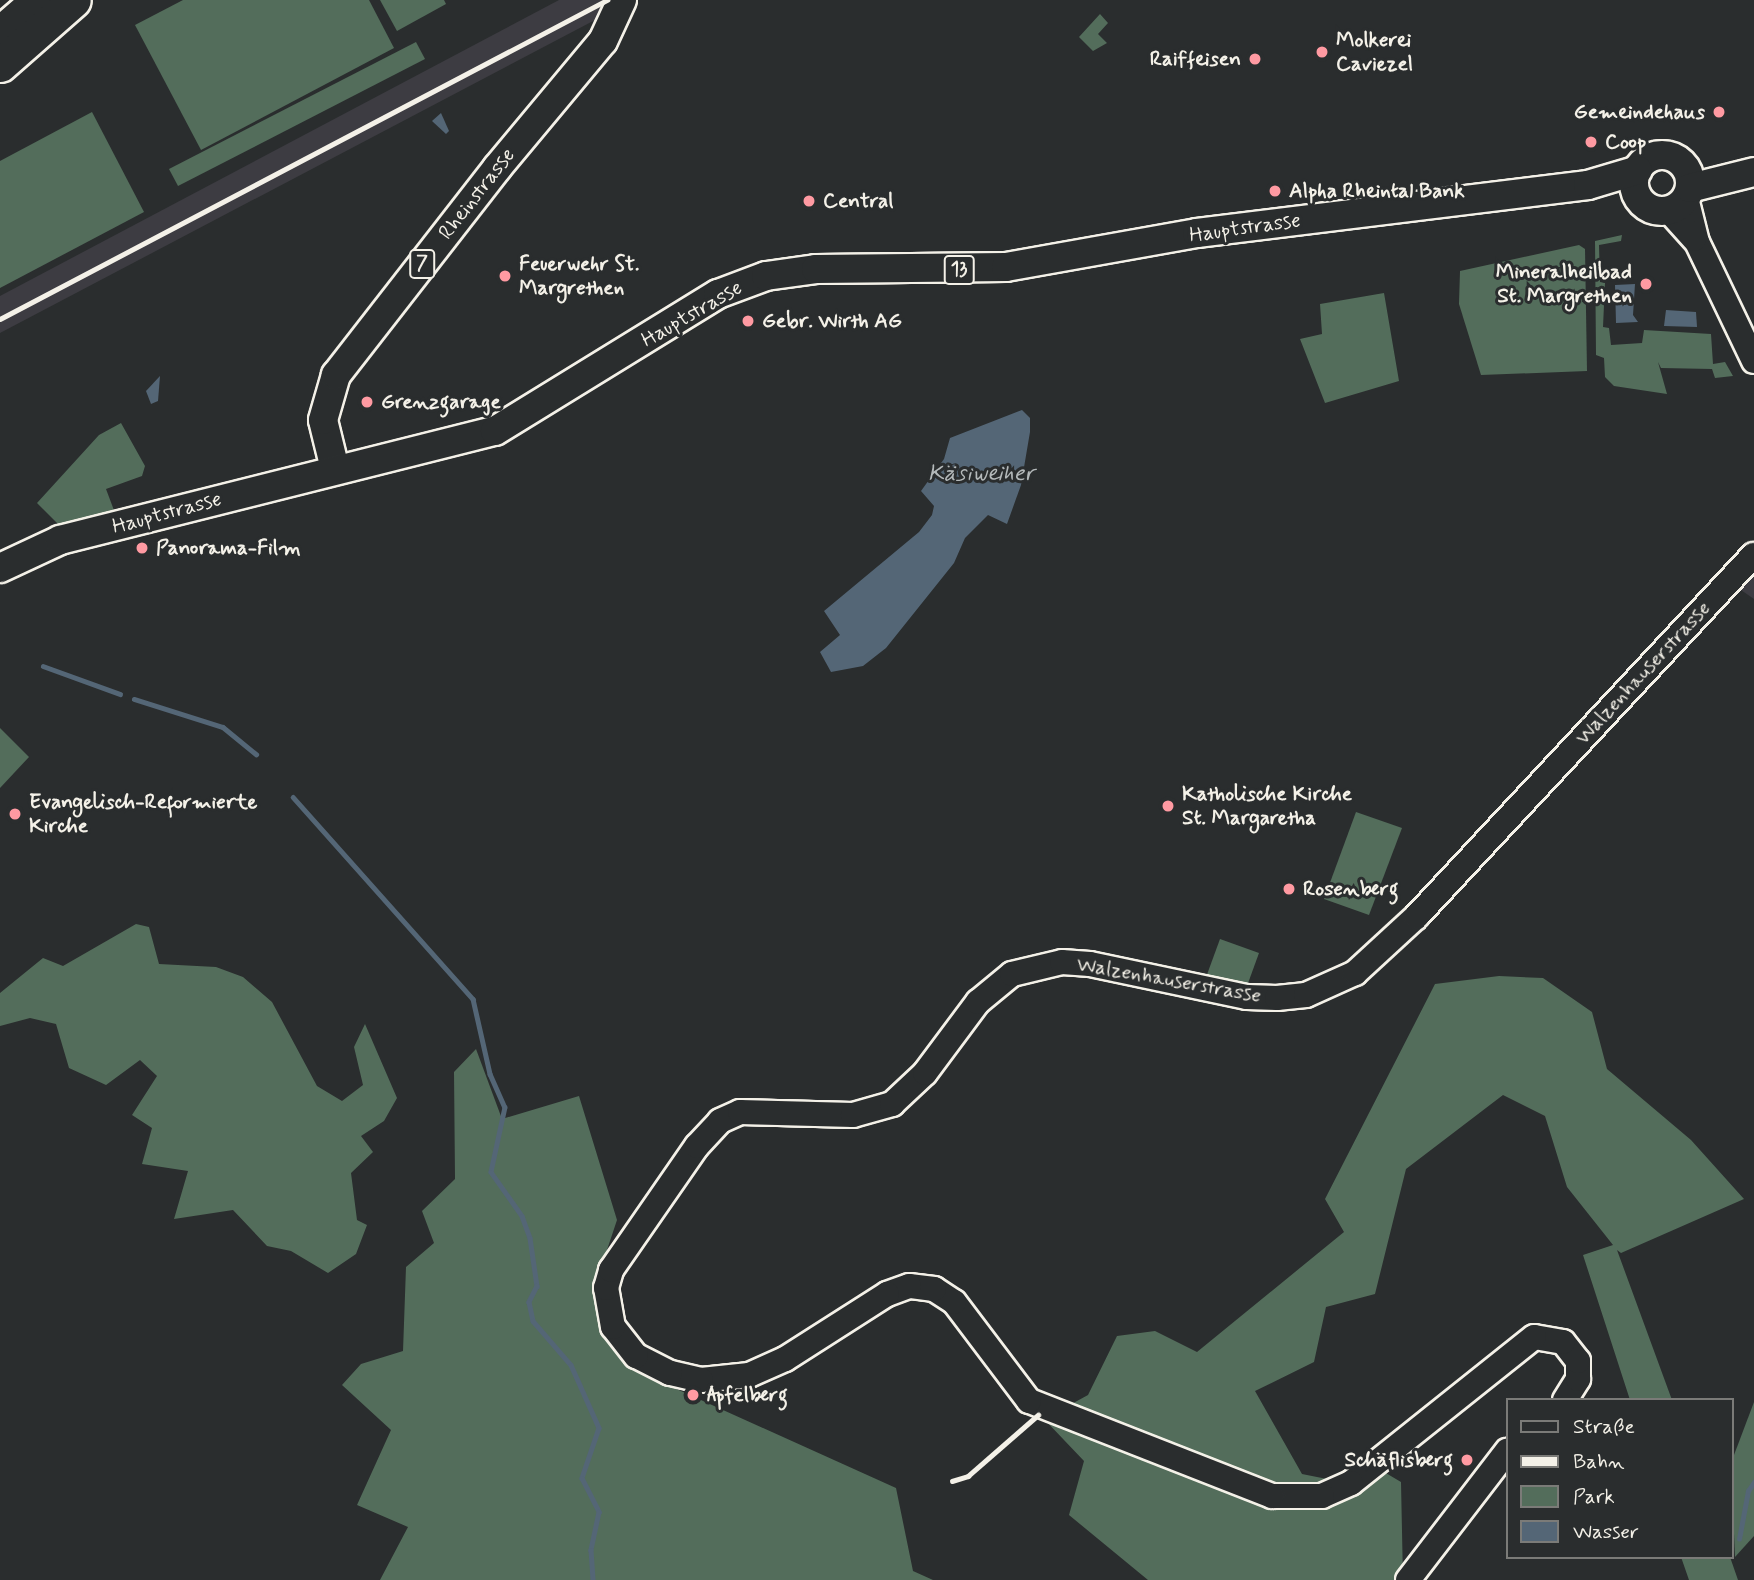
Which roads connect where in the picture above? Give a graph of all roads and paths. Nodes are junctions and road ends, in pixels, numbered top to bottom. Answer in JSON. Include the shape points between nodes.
{"nodes":[{"id":1,"x":38,"y":0,"type":"edge"},
{"id":2,"x":74,"y":0,"type":"edge"},
{"id":3,"x":622,"y":0,"type":"edge"},
{"id":4,"x":0,"y":33,"type":"edge"},
{"id":5,"x":0,"y":65,"type":"edge"},
{"id":6,"x":1745,"y":173,"type":"edge"},
{"id":7,"x":1637,"y":181,"type":"junction"},
{"id":8,"x":1682,"y":191,"type":"junction"},
{"id":9,"x":1754,"y":362,"type":"edge"},
{"id":10,"x":335,"y":469,"type":"junction"},
{"id":11,"x":1754,"y":555,"type":"edge"},
{"id":12,"x":0,"y":568,"type":"edge"},
{"id":13,"x":1567,"y":1398,"type":"edge"},
{"id":14,"x":1506,"y":1452,"type":"edge"},
{"id":15,"x":1408,"y":1580,"type":"edge"}],
"edges":[{"from":1,"to":4,"type":"highway"},
{"from":2,"to":5,"type":"highway"},
{"from":3,"to":10,"type":"main road","name":"Rheinstrasse","number":"7","via":[[603,41],[336,374],[323,420]]},
{"from":6,"to":8,"type":"main road"},
{"from":7,"to":8,"type":"main road","name":"Hauptstrasse","via":[[1650,208]]},
{"from":7,"to":8,"type":"main road","via":[[1647,159],[1664,155]]},
{"from":7,"to":10,"type":"main road","name":"Hauptstrasse","number":"13","via":[[1197,233],[1006,267],[816,269],[766,276],[718,294],[495,430],[371,465]]},
{"from":8,"to":9,"type":"street","via":[[1697,242]]},
{"from":10,"to":12,"type":"main road","name":"Hauptstrasse","via":[[60,540]]},
{"from":11,"to":13,"type":"street","name":"Walzenhauserstrasse","via":[[1433,900],[1355,973],[1306,995],[1277,998],[1247,997],[1090,964],[1062,962],[1012,974],[978,1002],[925,1073],[892,1104],[853,1115],[740,1112],[720,1121],[697,1146],[611,1270],[606,1288],[612,1327],[636,1356],[670,1373],[701,1380],[748,1375],[785,1359],[887,1294],[909,1286],[933,1289],[954,1302],[1029,1401],[1272,1496],[1322,1496],[1351,1483],[1534,1337],[1563,1342],[1578,1361],[1578,1379]]},
{"from":14,"to":15,"type":"street"}]}
